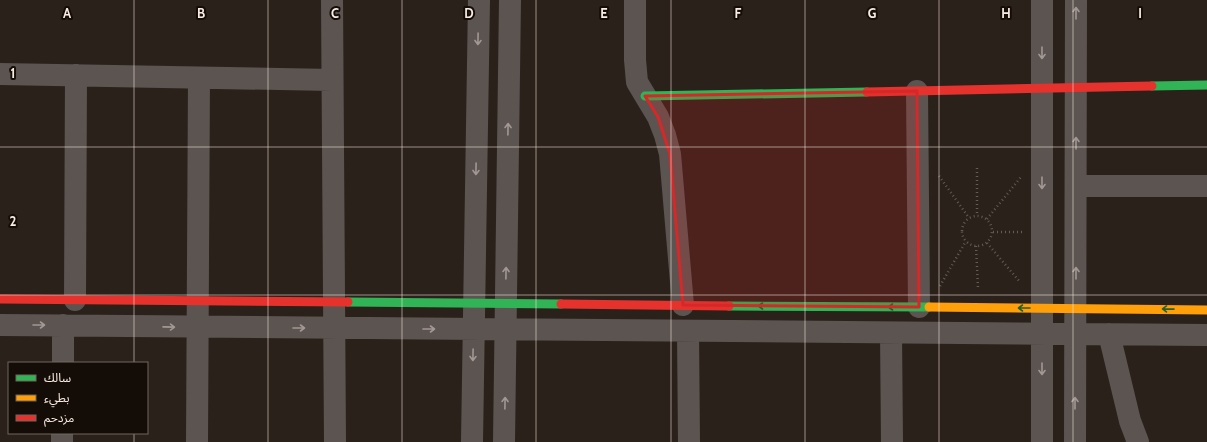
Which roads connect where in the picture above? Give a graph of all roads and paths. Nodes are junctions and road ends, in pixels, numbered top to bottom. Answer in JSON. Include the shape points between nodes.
{"nodes":[{"id":1,"x":332,"y":0,"type":"edge"},
{"id":2,"x":479,"y":0,"type":"edge"},
{"id":3,"x":510,"y":0,"type":"edge"},
{"id":4,"x":635,"y":0,"type":"edge"},
{"id":5,"x":1042,"y":0,"type":"edge"},
{"id":6,"x":1076,"y":0,"type":"edge"},
{"id":7,"x":0,"y":74,"type":"edge"},
{"id":8,"x":76,"y":75,"type":"junction"},
{"id":9,"x":199,"y":78,"type":"junction"},
{"id":10,"x":332,"y":80,"type":"junction"},
{"id":11,"x":1207,"y":86,"type":"edge"},
{"id":12,"x":1076,"y":88,"type":"junction"},
{"id":13,"x":1042,"y":89,"type":"junction"},
{"id":14,"x":917,"y":91,"type":"junction"},
{"id":15,"x":645,"y":96,"type":"junction"},
{"id":16,"x":977,"y":168,"type":"dead end"},
{"id":17,"x":939,"y":175,"type":"dead end"},
{"id":18,"x":1022,"y":176,"type":"dead end"},
{"id":19,"x":1076,"y":186,"type":"junction"},
{"id":20,"x":1207,"y":186,"type":"edge"},
{"id":21,"x":977,"y":216,"type":"junction"},
{"id":22,"x":969,"y":218,"type":"junction"},
{"id":23,"x":987,"y":219,"type":"junction"},
{"id":24,"x":1042,"y":231,"type":"junction"},
{"id":25,"x":993,"y":232,"type":"junction"},
{"id":26,"x":966,"y":242,"type":"junction"},
{"id":27,"x":987,"y":243,"type":"junction"},
{"id":28,"x":976,"y":246,"type":"junction"},
{"id":29,"x":0,"y":299,"type":"edge"},
{"id":30,"x":75,"y":300,"type":"junction"},
{"id":31,"x":198,"y":301,"type":"junction"},
{"id":32,"x":334,"y":302,"type":"junction"},
{"id":33,"x":474,"y":304,"type":"junction"},
{"id":34,"x":506,"y":304,"type":"junction"},
{"id":35,"x":683,"y":305,"type":"junction"},
{"id":36,"x":924,"y":307,"type":"junction"},
{"id":37,"x":979,"y":308,"type":"junction"},
{"id":38,"x":1042,"y":308,"type":"junction"},
{"id":39,"x":1076,"y":309,"type":"junction"},
{"id":40,"x":1207,"y":310,"type":"edge"},
{"id":41,"x":0,"y":325,"type":"edge"},
{"id":42,"x":64,"y":326,"type":"junction"},
{"id":43,"x":197,"y":327,"type":"junction"},
{"id":44,"x":334,"y":328,"type":"junction"},
{"id":45,"x":474,"y":329,"type":"junction"},
{"id":46,"x":506,"y":329,"type":"junction"},
{"id":47,"x":688,"y":331,"type":"junction"},
{"id":48,"x":891,"y":333,"type":"junction"},
{"id":49,"x":1042,"y":334,"type":"junction"},
{"id":50,"x":1076,"y":334,"type":"junction"},
{"id":51,"x":1109,"y":334,"type":"junction"},
{"id":52,"x":1207,"y":335,"type":"edge"},
{"id":53,"x":63,"y":362,"type":"edge"},
{"id":54,"x":197,"y":442,"type":"edge"},
{"id":55,"x":335,"y":442,"type":"edge"},
{"id":56,"x":472,"y":442,"type":"edge"},
{"id":57,"x":504,"y":442,"type":"edge"},
{"id":58,"x":689,"y":442,"type":"edge"},
{"id":59,"x":892,"y":442,"type":"edge"},
{"id":60,"x":1042,"y":442,"type":"edge"},
{"id":61,"x":1075,"y":442,"type":"edge"},
{"id":62,"x":1138,"y":442,"type":"edge"}],
"edges":[{"from":1,"to":10,"type":"street"},
{"from":2,"to":33,"type":"street","one_way":true},
{"from":34,"to":3,"type":"street","one_way":true},
{"from":4,"to":15,"type":"street","via":[[635,60],[638,82]]},
{"from":5,"to":13,"type":"street","one_way":true},
{"from":12,"to":6,"type":"street","one_way":true},
{"from":7,"to":8,"type":"street"},
{"from":8,"to":9,"type":"street"},
{"from":8,"to":30,"type":"street"},
{"from":9,"to":10,"type":"street"},
{"from":9,"to":31,"type":"street"},
{"from":10,"to":32,"type":"street"},
{"from":11,"to":12,"type":"street"},
{"from":12,"to":13,"type":"street"},
{"from":19,"to":12,"type":"street","one_way":true},
{"from":13,"to":14,"type":"street"},
{"from":13,"to":24,"type":"street","one_way":true},
{"from":14,"to":15,"type":"street"},
{"from":14,"to":36,"type":"street"},
{"from":15,"to":35,"type":"street","via":[[663,129],[670,154]]},
{"from":16,"to":21,"type":"path"},
{"from":17,"to":22,"type":"path"},
{"from":18,"to":23,"type":"path"},
{"from":19,"to":20,"type":"street"},
{"from":39,"to":19,"type":"street","one_way":true},
{"from":21,"to":22,"type":"path"},
{"from":21,"to":23,"type":"path"},
{"from":22,"to":26,"type":"path","via":[[962,229],[962,236]]},
{"from":23,"to":25,"type":"path","via":[[992,225]]},
{"from":24,"to":25,"type":"path"},
{"from":24,"to":38,"type":"street"},
{"from":25,"to":27,"type":"path"},
{"from":26,"to":28,"type":"path"},
{"from":26,"to":36,"type":"path"},
{"from":27,"to":28,"type":"path"},
{"from":27,"to":38,"type":"path"},
{"from":28,"to":37,"type":"path"},
{"from":29,"to":30,"type":"street"},
{"from":30,"to":31,"type":"street"},
{"from":31,"to":32,"type":"street"},
{"from":31,"to":43,"type":"street"},
{"from":32,"to":33,"type":"street"},
{"from":32,"to":44,"type":"street"},
{"from":33,"to":34,"type":"street"},
{"from":33,"to":45,"type":"street"},
{"from":34,"to":35,"type":"street"},
{"from":34,"to":46,"type":"street"},
{"from":36,"to":35,"type":"street","one_way":true},
{"from":36,"to":37,"type":"street"},
{"from":38,"to":37,"type":"street","one_way":true},
{"from":38,"to":39,"type":"street"},
{"from":38,"to":49,"type":"street"},
{"from":40,"to":39,"type":"street","one_way":true},
{"from":39,"to":50,"type":"street"},
{"from":41,"to":42,"type":"street","one_way":true},
{"from":42,"to":43,"type":"street","one_way":true},
{"from":42,"to":53,"type":"street"},
{"from":43,"to":44,"type":"street","one_way":true},
{"from":43,"to":54,"type":"street"},
{"from":44,"to":45,"type":"street","one_way":true},
{"from":44,"to":55,"type":"street"},
{"from":45,"to":46,"type":"street"},
{"from":45,"to":56,"type":"street","one_way":true},
{"from":46,"to":47,"type":"street"},
{"from":57,"to":46,"type":"street","one_way":true},
{"from":47,"to":48,"type":"street"},
{"from":47,"to":58,"type":"street"},
{"from":48,"to":49,"type":"street"},
{"from":48,"to":59,"type":"street"},
{"from":49,"to":50,"type":"street"},
{"from":49,"to":60,"type":"street","one_way":true},
{"from":50,"to":51,"type":"street"},
{"from":61,"to":50,"type":"street","one_way":true},
{"from":51,"to":52,"type":"street"},
{"from":51,"to":62,"type":"street","via":[[1130,421]]}]}
